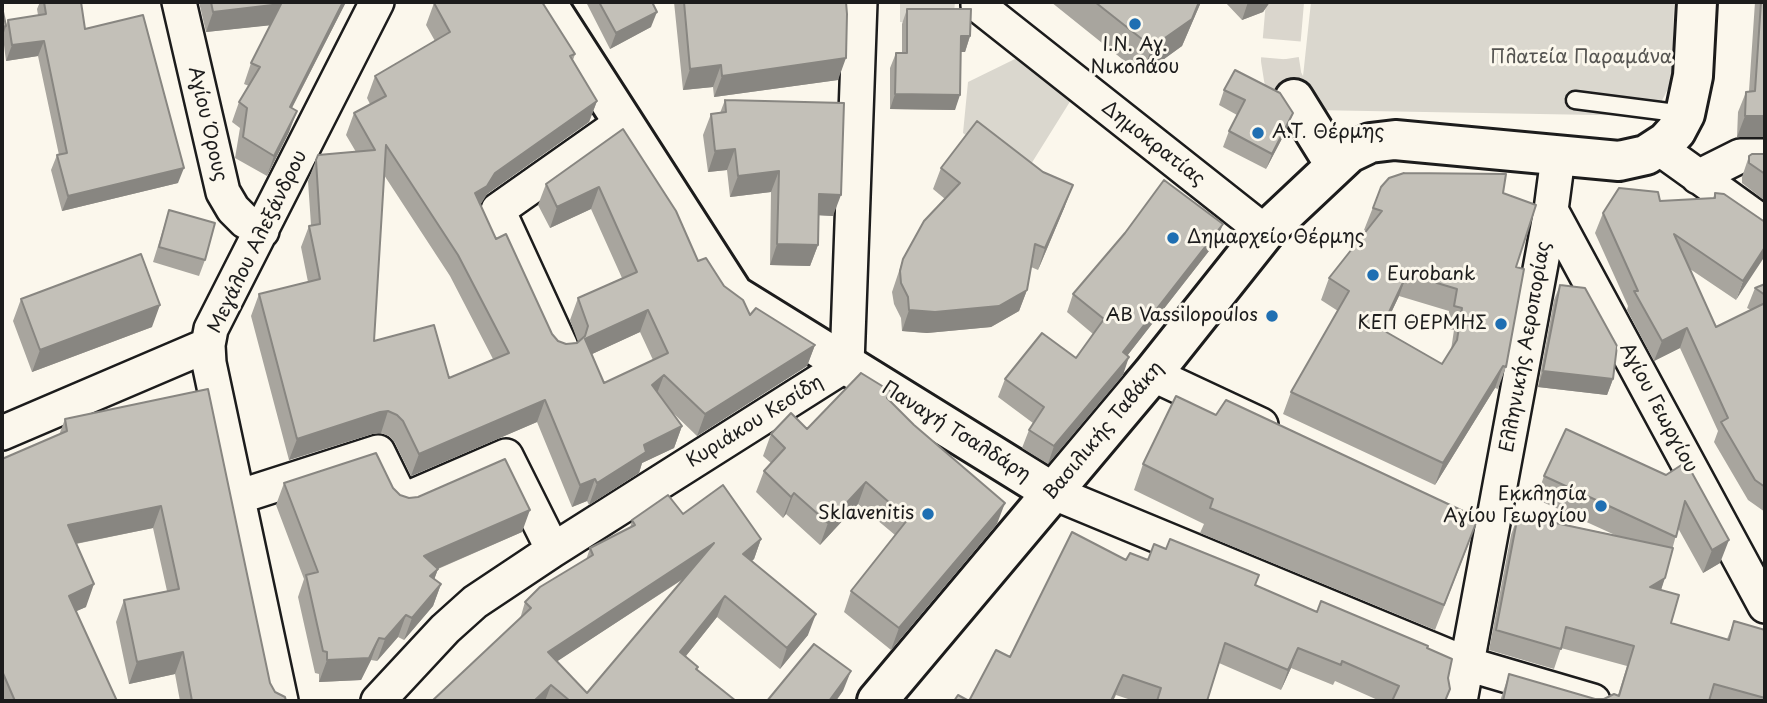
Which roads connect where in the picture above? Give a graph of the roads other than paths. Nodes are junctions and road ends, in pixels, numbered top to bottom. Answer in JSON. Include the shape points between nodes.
{"nodes":[{"id":1,"x":179,"y":2,"type":"edge"},
{"id":2,"x":377,"y":2,"type":"edge"},
{"id":3,"x":546,"y":2,"type":"edge"},
{"id":4,"x":860,"y":2,"type":"edge"},
{"id":5,"x":979,"y":2,"type":"edge"},
{"id":6,"x":1697,"y":2,"type":"edge"},
{"id":7,"x":1294,"y":99,"type":"tunnel mouth"},
{"id":8,"x":1575,"y":100,"type":"dead end"},
{"id":9,"x":1685,"y":114,"type":"junction"},
{"id":10,"x":623,"y":122,"type":"junction"},
{"id":11,"x":1659,"y":148,"type":"junction"},
{"id":12,"x":1765,"y":156,"type":"edge"},
{"id":13,"x":1558,"y":157,"type":"junction"},
{"id":14,"x":1335,"y":165,"type":"junction"},
{"id":15,"x":1698,"y":177,"type":"junction"},
{"id":16,"x":1551,"y":210,"type":"junction"},
{"id":17,"x":1765,"y":224,"type":"edge"},
{"id":18,"x":262,"y":231,"type":"junction"},
{"id":19,"x":1265,"y":232,"type":"junction"},
{"id":20,"x":208,"y":345,"type":"junction"},
{"id":21,"x":561,"y":347,"type":"edge"},
{"id":22,"x":847,"y":364,"type":"junction"},
{"id":23,"x":1152,"y":374,"type":"junction"},
{"id":24,"x":2,"y":433,"type":"edge"},
{"id":25,"x":1290,"y":439,"type":"edge"},
{"id":26,"x":1052,"y":492,"type":"junction"},
{"id":27,"x":238,"y":496,"type":"junction"},
{"id":28,"x":553,"y":550,"type":"junction"},
{"id":29,"x":1765,"y":606,"type":"edge"},
{"id":30,"x":1467,"y":664,"type":"junction"},
{"id":31,"x":281,"y":701,"type":"edge"},
{"id":32,"x":378,"y":701,"type":"edge"},
{"id":33,"x":877,"y":701,"type":"edge"},
{"id":34,"x":1460,"y":701,"type":"edge"},
{"id":35,"x":1593,"y":701,"type":"edge"}],
"edges":[{"from":1,"to":18,"type":"street","name":"Αγίου Όρους","via":[[223,192],[245,221]]},
{"from":2,"to":18,"type":"street","name":"Μεγάλου Αλεξάνδρου"},
{"from":3,"to":10,"type":"main road","name":"Παναγή Τσαλδάρη"},
{"from":4,"to":22,"type":"street"},
{"from":5,"to":19,"type":"street","name":"Δημοκρατίας"},
{"from":6,"to":9,"type":"main road","via":[[1693,76]]},
{"from":7,"to":14,"type":"main road"},
{"from":8,"to":9,"type":"lane"},
{"from":9,"to":11,"type":"main road"},
{"from":10,"to":21,"type":"street","via":[[498,210]]},
{"from":10,"to":22,"type":"main road","name":"Παναγή Τσαλδάρη","via":[[734,295]]},
{"from":11,"to":13,"type":"main road","via":[[1629,161]]},
{"from":11,"to":15,"type":"street"},
{"from":12,"to":15,"type":"street","via":[[1740,156]]},
{"from":13,"to":14,"type":"main road","via":[[1382,140],[1359,147]]},
{"from":13,"to":16,"type":"street","name":"Ελληνικής Αεροπορίας"},
{"from":14,"to":19,"type":"main road","name":"Βασιλικής Ταβάκη"},
{"from":15,"to":17,"type":"street"},
{"from":16,"to":29,"type":"street","name":"Αγίου Γεωργίου"},
{"from":16,"to":30,"type":"street","name":"Ελληνικής Αεροπορίας","via":[[1479,527]]},
{"from":18,"to":20,"type":"street","name":"Μεγάλου Αλεξάνδρου","via":[[211,330]]},
{"from":19,"to":23,"type":"main road","name":"Βασιλικής Ταβάκη"},
{"from":20,"to":24,"type":"street"},
{"from":20,"to":27,"type":"street","name":"Μεγάλου Αλεξάνδρου"},
{"from":22,"to":26,"type":"main road","name":"Παναγή Τσαλδάρη"},
{"from":22,"to":28,"type":"street","name":"Κυριάκου Κεσίδη"},
{"from":23,"to":25,"type":"street"},
{"from":23,"to":26,"type":"main road","name":"Βασιλικής Ταβάκη"},
{"from":26,"to":30,"type":"street","name":"Παναγή Τσαλδάρη"},
{"from":26,"to":33,"type":"main road","name":"Βασιλικής Ταβάκη"},
{"from":27,"to":28,"type":"street","via":[[378,452],[402,501],[506,456]]},
{"from":27,"to":31,"type":"street","name":"Μεγάλου Αλεξάνδρου"},
{"from":28,"to":32,"type":"street","name":"Κυριάκου Κεσίδη","via":[[468,608]]},
{"from":30,"to":34,"type":"street","name":"Ελληνικής Αεροπορίας"},
{"from":30,"to":35,"type":"street","name":"Παναγή Τσαλδάρη"}]}
